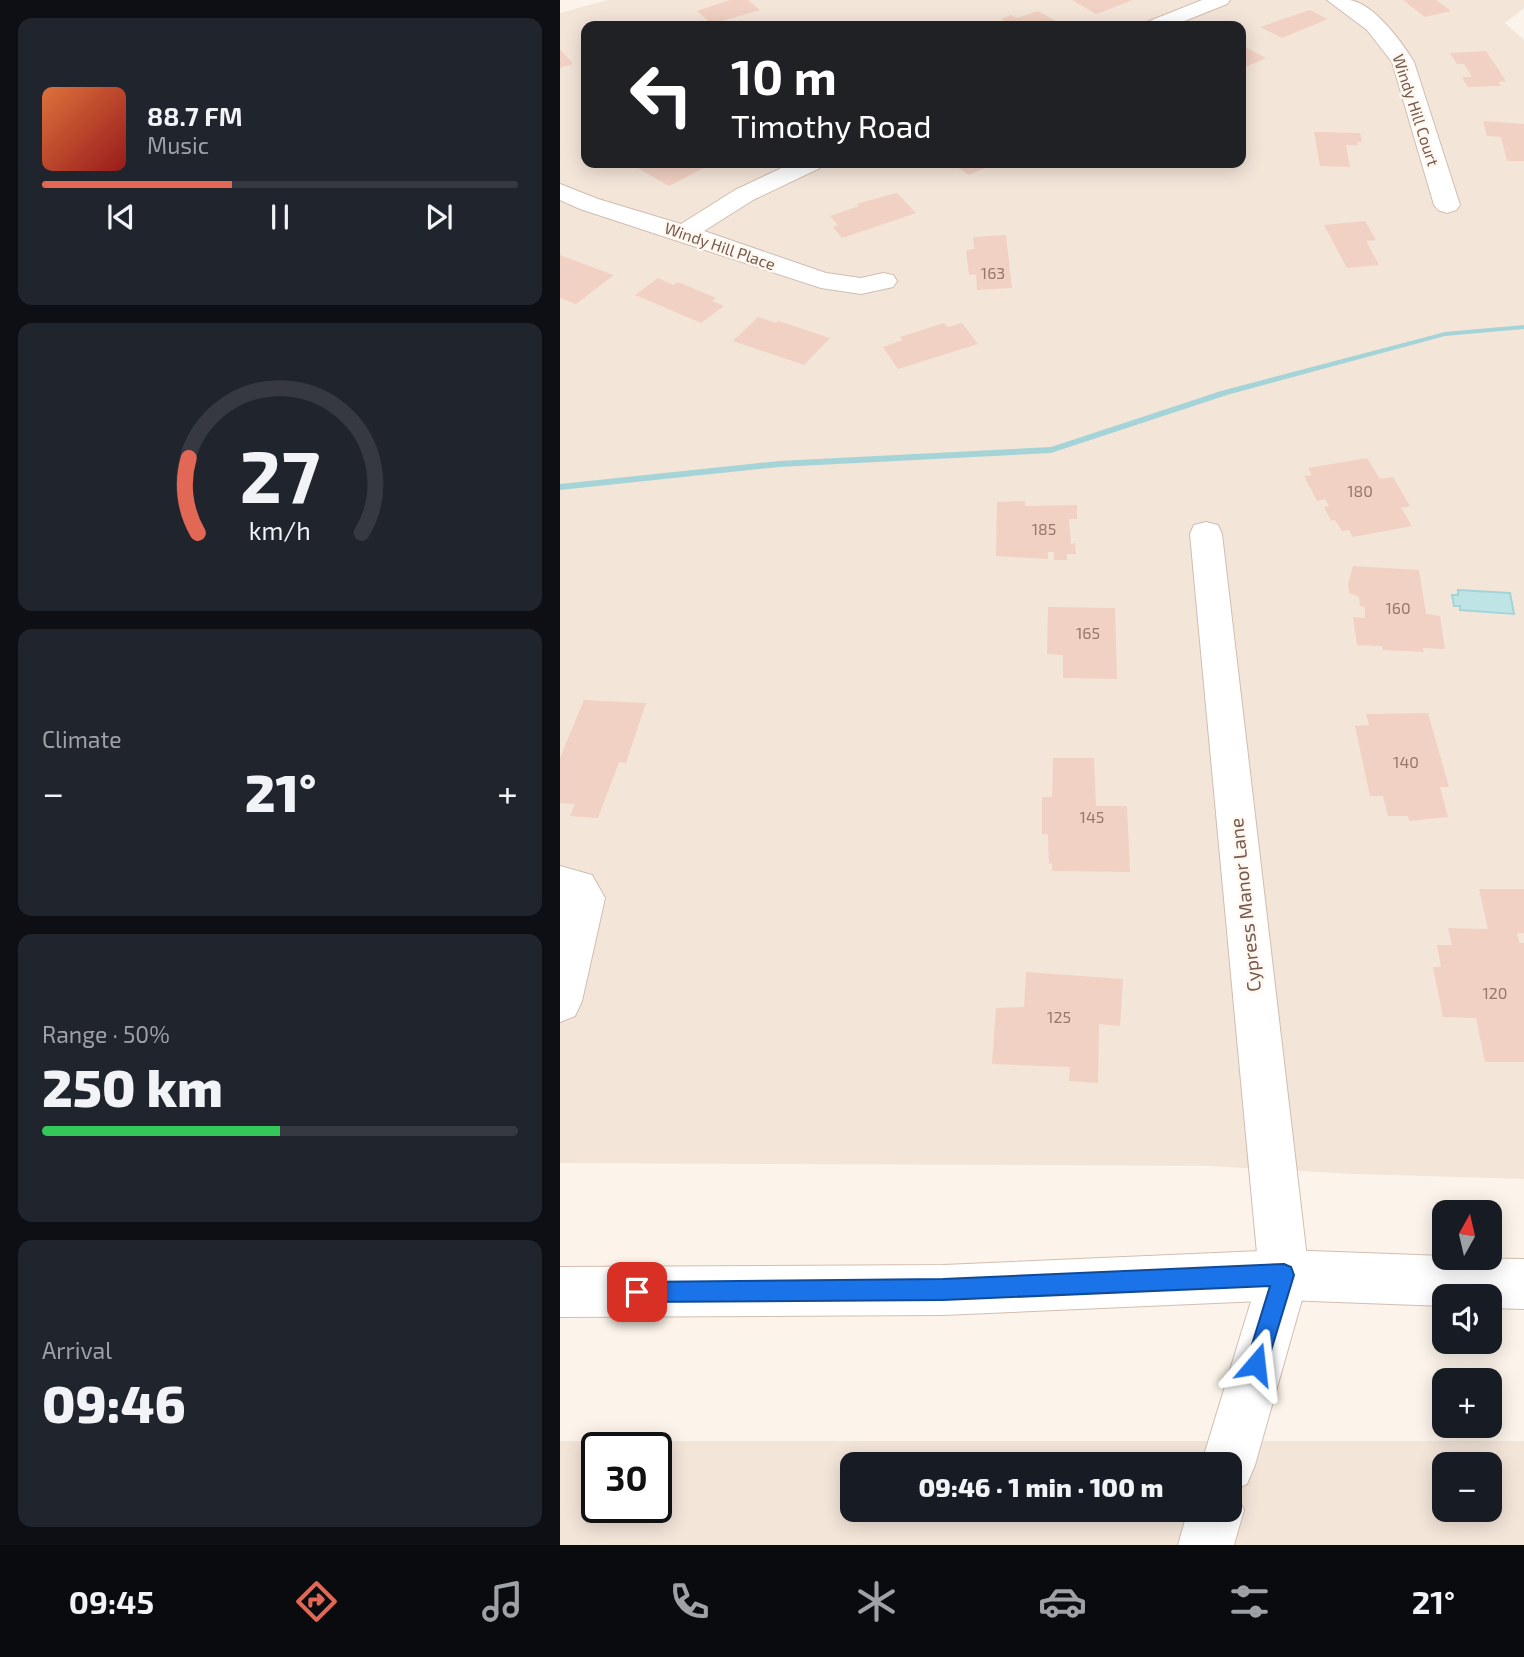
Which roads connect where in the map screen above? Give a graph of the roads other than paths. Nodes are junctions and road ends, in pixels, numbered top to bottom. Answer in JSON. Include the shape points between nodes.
{"nodes":[{"id":1,"x":1220,"y":0,"type":"edge"},
{"id":2,"x":1337,"y":0,"type":"edge"},
{"id":3,"x":1167,"y":21,"type":"edge"},
{"id":4,"x":801,"y":168,"type":"edge"},
{"id":5,"x":560,"y":191,"type":"edge"},
{"id":6,"x":1447,"y":205,"type":"dead end"},
{"id":7,"x":684,"y":233,"type":"junction"},
{"id":8,"x":883,"y":281,"type":"dead end"},
{"id":9,"x":1206,"y":534,"type":"dead end"},
{"id":10,"x":560,"y":885,"type":"edge"},
{"id":11,"x":560,"y":1001,"type":"edge"},
{"id":12,"x":1284,"y":1275,"type":"junction"},
{"id":13,"x":1524,"y":1284,"type":"edge"},
{"id":14,"x":560,"y":1292,"type":"edge"},
{"id":15,"x":1232,"y":1452,"type":"edge"},
{"id":16,"x":1213,"y":1522,"type":"edge"},
{"id":17,"x":1206,"y":1545,"type":"edge"}],
"edges":[{"from":1,"to":3,"type":"street"},
{"from":2,"to":6,"type":"street","name":"Windy Hill Court","via":[[1369,19],[1393,43]]},
{"from":4,"to":7,"type":"street","via":[[744,195]]},
{"from":5,"to":7,"type":"street","name":"Windy Hill Place"},
{"from":7,"to":8,"type":"street","name":"Windy Hill Place","via":[[821,280],[861,286]]},
{"from":9,"to":12,"type":"street","name":"Cypress Manor Lane"},
{"from":10,"to":11,"type":"street","via":[[577,888],[584,898]]},
{"from":12,"to":13,"type":"street"},
{"from":12,"to":14,"type":"street","via":[[943,1290]]},
{"from":12,"to":15,"type":"street"},
{"from":16,"to":17,"type":"street"}]}
